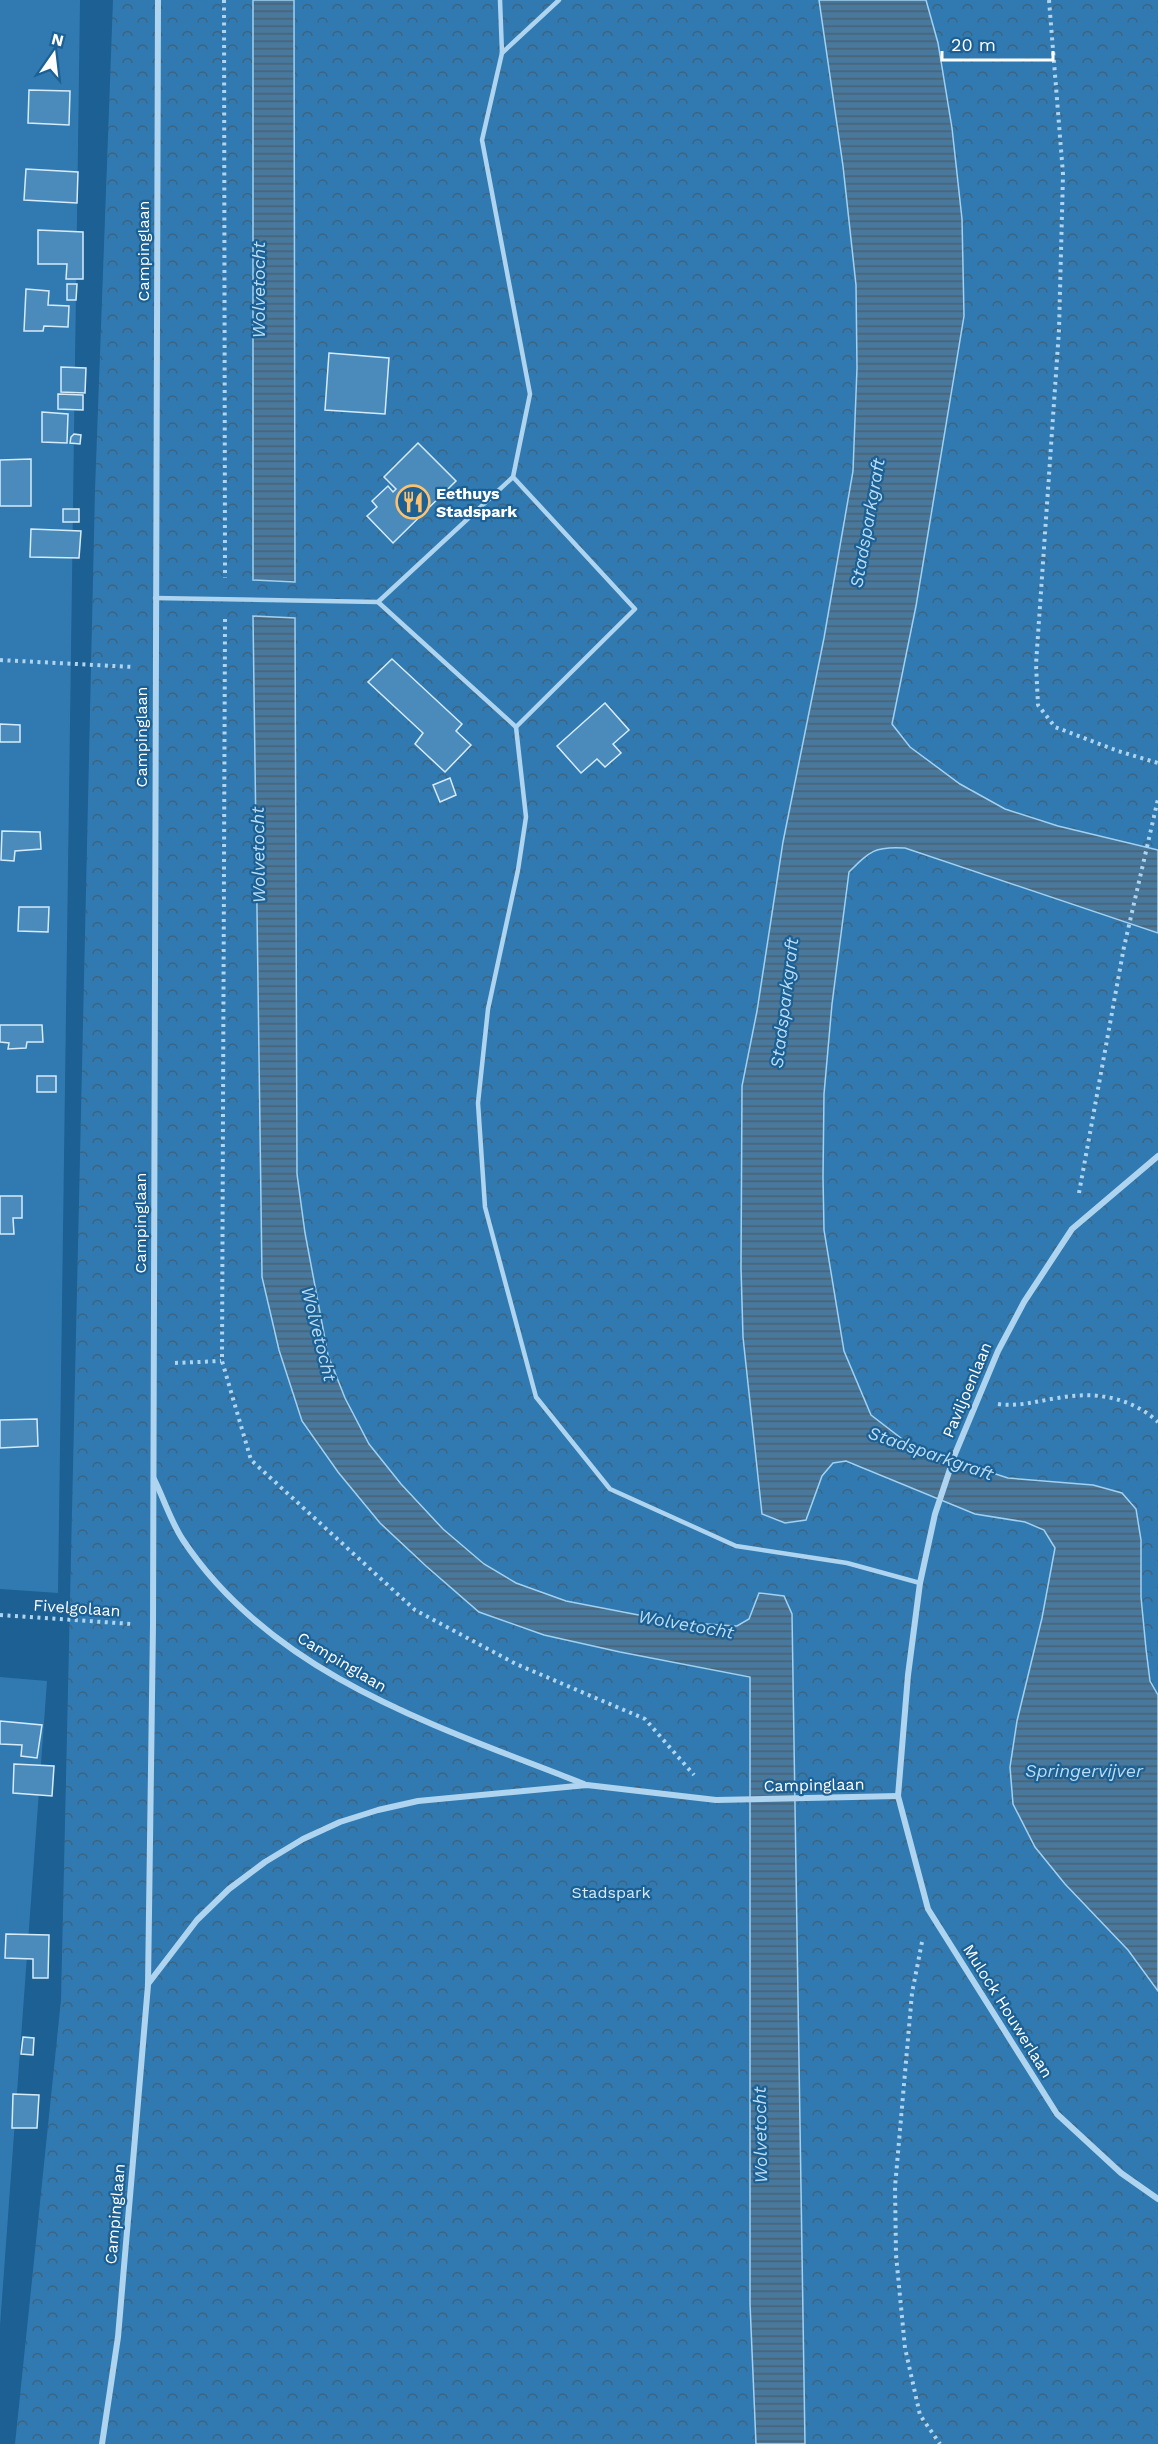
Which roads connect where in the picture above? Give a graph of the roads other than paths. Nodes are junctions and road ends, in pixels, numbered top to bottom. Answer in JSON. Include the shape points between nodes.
{"nodes":[{"id":1,"x":158,"y":0,"type":"edge"},
{"id":2,"x":500,"y":0,"type":"edge"},
{"id":3,"x":559,"y":0,"type":"edge"},
{"id":4,"x":501,"y":53,"type":"junction"},
{"id":5,"x":513,"y":477,"type":"junction"},
{"id":6,"x":155,"y":598,"type":"junction"},
{"id":7,"x":378,"y":602,"type":"junction"},
{"id":8,"x":516,"y":727,"type":"junction"},
{"id":9,"x":1158,"y":1156,"type":"edge"},
{"id":10,"x":153,"y":1475,"type":"junction"},
{"id":11,"x":920,"y":1583,"type":"junction"},
{"id":12,"x":587,"y":1785,"type":"junction"},
{"id":13,"x":898,"y":1796,"type":"junction"},
{"id":14,"x":148,"y":1985,"type":"junction"},
{"id":15,"x":1158,"y":2199,"type":"edge"},
{"id":16,"x":102,"y":2444,"type":"edge"}],
"edges":[{"from":1,"to":6,"type":"street","name":"Campinglaan"},
{"from":2,"to":4,"type":"lane"},
{"from":3,"to":4,"type":"lane"},
{"from":4,"to":5,"type":"lane","via":[[482,140],[530,394]]},
{"from":5,"to":7,"type":"lane"},
{"from":5,"to":8,"type":"lane","via":[[635,609]]},
{"from":6,"to":7,"type":"lane"},
{"from":6,"to":10,"type":"street","name":"Campinglaan"},
{"from":7,"to":8,"type":"lane"},
{"from":8,"to":11,"type":"lane","via":[[526,817],[488,1009],[478,1103],[485,1207],[536,1397],[610,1489],[736,1546],[847,1563]]},
{"from":9,"to":11,"type":"street","name":"Paviljoenlaan","via":[[1072,1229],[1024,1302],[998,1352],[955,1454],[935,1514]]},
{"from":10,"to":12,"type":"street","name":"Campinglaan","via":[[183,1539],[219,1585],[289,1646],[372,1698],[416,1719]]},
{"from":10,"to":14,"type":"street","name":"Campinglaan"},
{"from":11,"to":13,"type":"street","name":"Paviljoenlaan"},
{"from":12,"to":13,"type":"street","name":"Campinglaan","via":[[716,1800]]},
{"from":12,"to":14,"type":"street","name":"Campinglaan","via":[[417,1801],[340,1822],[303,1839],[229,1889],[197,1920]]},
{"from":13,"to":15,"type":"street","name":"Mulock Houwerlaan","via":[[928,1909],[1057,2114],[1121,2173]]},
{"from":14,"to":16,"type":"street","name":"Campinglaan","via":[[118,2337]]}]}
